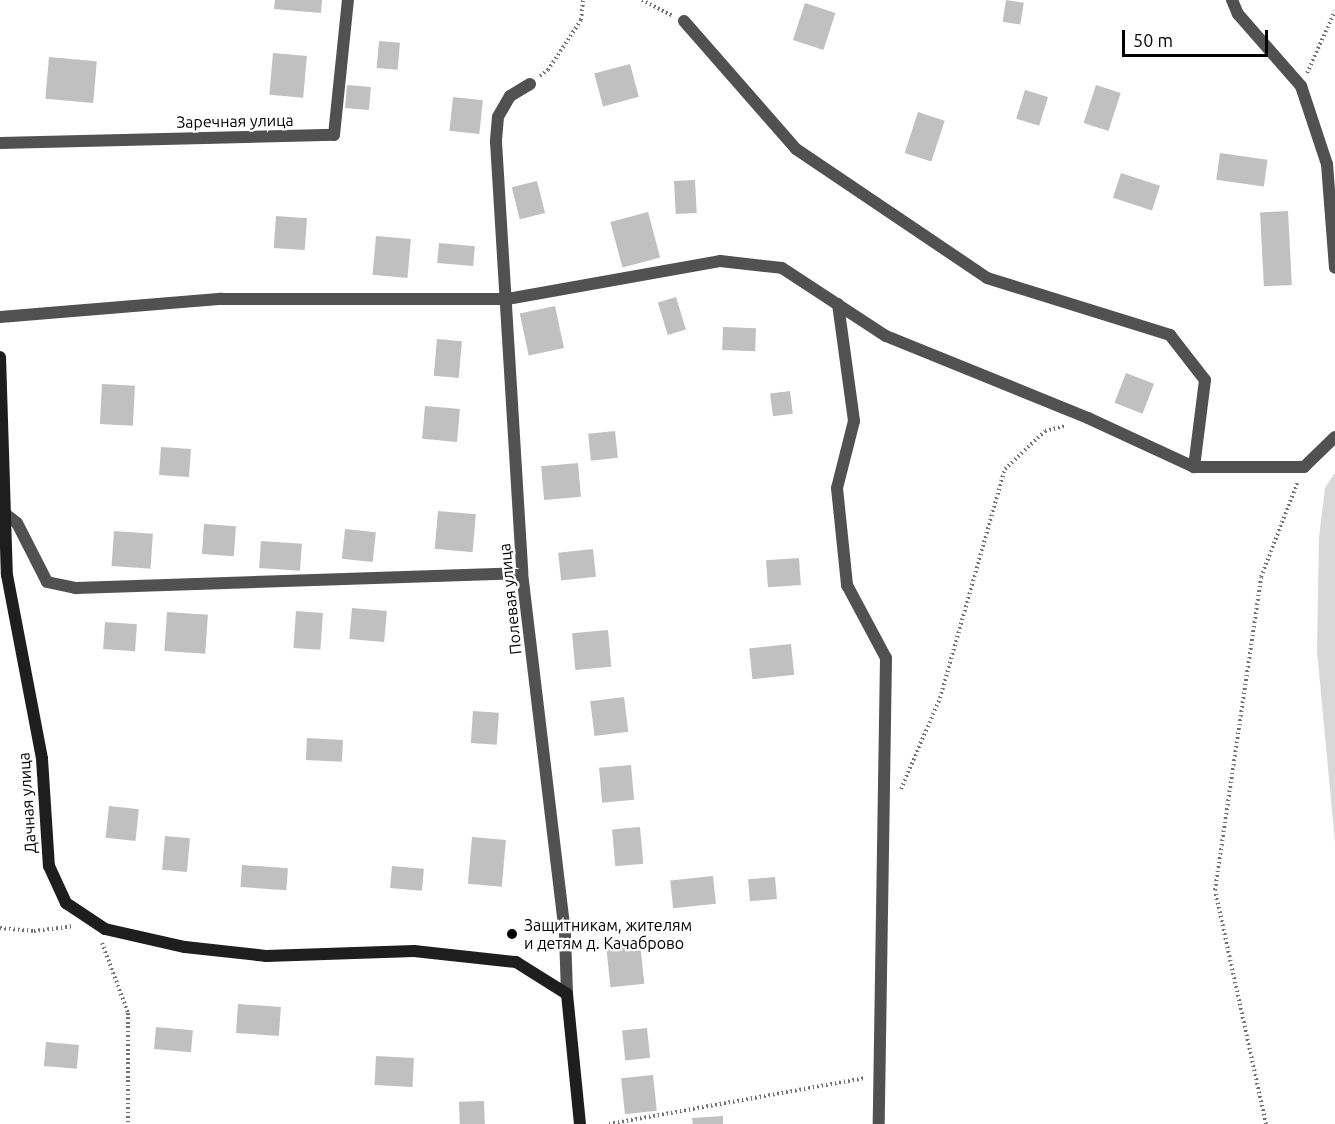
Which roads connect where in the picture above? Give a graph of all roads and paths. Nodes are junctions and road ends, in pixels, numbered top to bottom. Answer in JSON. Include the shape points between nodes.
{"nodes":[{"id":1,"x":348,"y":0,"type":"edge"},
{"id":2,"x":583,"y":0,"type":"edge"},
{"id":3,"x":642,"y":0,"type":"edge"},
{"id":4,"x":1232,"y":0,"type":"edge"},
{"id":5,"x":1335,"y":11,"type":"edge"},
{"id":6,"x":684,"y":21,"type":"joint"},
{"id":7,"x":530,"y":84,"type":"joint"},
{"id":8,"x":1301,"y":86,"type":"junction"},
{"id":9,"x":0,"y":143,"type":"edge"},
{"id":10,"x":1335,"y":268,"type":"edge"},
{"id":11,"x":507,"y":299,"type":"junction"},
{"id":12,"x":838,"y":304,"type":"junction"},
{"id":13,"x":0,"y":316,"type":"edge"},
{"id":14,"x":0,"y":357,"type":"edge"},
{"id":15,"x":1088,"y":418,"type":"junction"},
{"id":16,"x":1335,"y":437,"type":"edge"},
{"id":17,"x":1194,"y":467,"type":"junction"},
{"id":18,"x":1304,"y":467,"type":"junction"},
{"id":19,"x":4,"y":513,"type":"junction"},
{"id":20,"x":522,"y":573,"type":"junction"},
{"id":21,"x":898,"y":795,"type":"dead end"},
{"id":22,"x":95,"y":924,"type":"junction"},
{"id":23,"x":0,"y":928,"type":"edge"},
{"id":24,"x":567,"y":994,"type":"junction"},
{"id":25,"x":880,"y":1075,"type":"junction"},
{"id":26,"x":128,"y":1124,"type":"edge"},
{"id":27,"x":580,"y":1124,"type":"edge"},
{"id":28,"x":609,"y":1124,"type":"edge"},
{"id":29,"x":879,"y":1124,"type":"edge"},
{"id":30,"x":1266,"y":1124,"type":"edge"}],
"edges":[{"from":1,"to":9,"type":"street","name":"Заречная улица","via":[[334,135]]},
{"from":2,"to":7,"type":"path","via":[[581,20],[548,70]]},
{"from":3,"to":6,"type":"path"},
{"from":4,"to":8,"type":"street","via":[[1238,14]]},
{"from":5,"to":8,"type":"path"},
{"from":6,"to":17,"type":"street","via":[[796,149],[987,278],[1170,335],[1205,380]]},
{"from":7,"to":11,"type":"street","name":"Полевая улица","via":[[510,96],[498,117],[496,142]]},
{"from":8,"to":10,"type":"street","via":[[1327,164]]},
{"from":11,"to":12,"type":"street","via":[[720,261],[782,268]]},
{"from":11,"to":13,"type":"street","via":[[221,298]]},
{"from":11,"to":20,"type":"street","name":"Полевая улица"},
{"from":12,"to":15,"type":"street","via":[[886,336]]},
{"from":12,"to":25,"type":"street","via":[[854,421],[837,488],[847,585],[885,658]]},
{"from":14,"to":19,"type":"street","name":"Дачная улица"},
{"from":15,"to":17,"type":"street"},
{"from":15,"to":21,"type":"path","via":[[1045,431],[1005,469],[940,698]]},
{"from":16,"to":18,"type":"street"},
{"from":17,"to":18,"type":"street"},
{"from":18,"to":30,"type":"path","via":[[1261,577],[1215,891]]},
{"from":19,"to":20,"type":"street","via":[[17,523],[47,582],[76,588]]},
{"from":19,"to":22,"type":"street","name":"Дачная улица","via":[[7,575],[42,759],[49,866],[66,903]]},
{"from":20,"to":24,"type":"street","name":"Полевая улица","via":[[565,934]]},
{"from":22,"to":23,"type":"path","via":[[34,931]]},
{"from":22,"to":24,"type":"street","name":"Дачная улица","via":[[185,947],[267,956],[414,951],[516,962]]},
{"from":22,"to":26,"type":"path","via":[[128,1013]]},
{"from":24,"to":27,"type":"street","name":"Полевая улица"},
{"from":25,"to":28,"type":"path"},
{"from":25,"to":29,"type":"street"}]}
